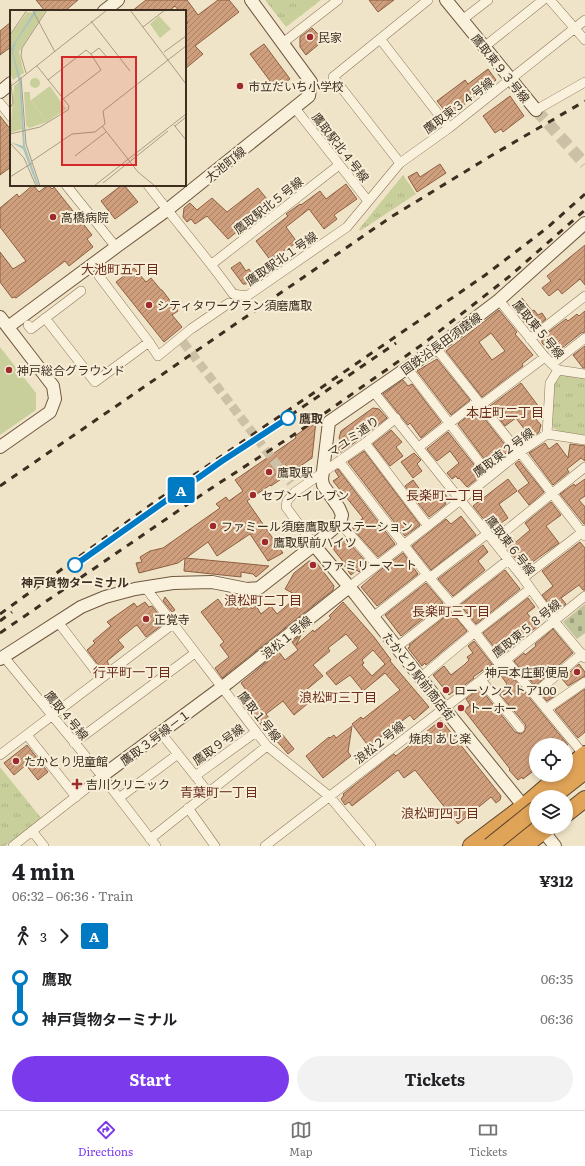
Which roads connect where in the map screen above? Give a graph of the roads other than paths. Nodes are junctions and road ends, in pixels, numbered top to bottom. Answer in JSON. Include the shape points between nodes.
{"nodes":[{"id":1,"x":118,"y":0,"type":"edge"},
{"id":2,"x":251,"y":0,"type":"edge"},
{"id":3,"x":338,"y":0,"type":"edge"},
{"id":4,"x":428,"y":0,"type":"edge"},
{"id":5,"x":446,"y":0,"type":"edge"},
{"id":6,"x":488,"y":0,"type":"edge"},
{"id":7,"x":543,"y":0,"type":"edge"},
{"id":8,"x":550,"y":0,"type":"edge"},
{"id":9,"x":105,"y":10,"type":"edge"},
{"id":10,"x":462,"y":20,"type":"junction"},
{"id":11,"x":585,"y":20,"type":"edge"},
{"id":12,"x":575,"y":28,"type":"junction"},
{"id":13,"x":381,"y":40,"type":"junction"},
{"id":14,"x":585,"y":40,"type":"edge"},
{"id":15,"x":284,"y":42,"type":"junction"},
{"id":16,"x":484,"y":47,"type":"junction"},
{"id":17,"x":511,"y":79,"type":"junction"},
{"id":18,"x":585,"y":82,"type":"edge"},
{"id":19,"x":10,"y":84,"type":"edge"},
{"id":20,"x":0,"y":92,"type":"edge"},
{"id":21,"x":0,"y":103,"type":"edge"},
{"id":22,"x":294,"y":108,"type":"junction"},
{"id":23,"x":536,"y":110,"type":"joint"},
{"id":24,"x":10,"y":116,"type":"edge"},
{"id":25,"x":448,"y":128,"type":"junction"},
{"id":26,"x":400,"y":163,"type":"junction"},
{"id":27,"x":340,"y":165,"type":"junction"},
{"id":28,"x":67,"y":186,"type":"edge"},
{"id":29,"x":149,"y":186,"type":"edge"},
{"id":30,"x":368,"y":201,"type":"junction"},
{"id":31,"x":167,"y":210,"type":"junction"},
{"id":32,"x":585,"y":223,"type":"edge"},
{"id":33,"x":116,"y":246,"type":"junction"},
{"id":34,"x":212,"y":264,"type":"junction"},
{"id":35,"x":99,"y":276,"type":"dead end"},
{"id":36,"x":80,"y":291,"type":"dead end"},
{"id":37,"x":585,"y":296,"type":"edge"},
{"id":38,"x":499,"y":300,"type":"junction"},
{"id":39,"x":229,"y":302,"type":"dead end"},
{"id":40,"x":0,"y":317,"type":"edge"},
{"id":41,"x":45,"y":318,"type":"junction"},
{"id":42,"x":28,"y":325,"type":"dead end"},
{"id":43,"x":8,"y":327,"type":"junction"},
{"id":44,"x":585,"y":338,"type":"edge"},
{"id":45,"x":530,"y":339,"type":"junction"},
{"id":46,"x":149,"y":342,"type":"junction"},
{"id":47,"x":436,"y":348,"type":"junction"},
{"id":48,"x":545,"y":357,"type":"junction"},
{"id":49,"x":555,"y":367,"type":"junction"},
{"id":50,"x":407,"y":368,"type":"junction"},
{"id":51,"x":585,"y":374,"type":"edge"},
{"id":52,"x":373,"y":391,"type":"junction"},
{"id":53,"x":480,"y":403,"type":"junction"},
{"id":54,"x":396,"y":418,"type":"junction"},
{"id":55,"x":447,"y":420,"type":"junction"},
{"id":56,"x":547,"y":434,"type":"junction"},
{"id":57,"x":585,"y":440,"type":"edge"},
{"id":58,"x":365,"y":443,"type":"junction"},
{"id":59,"x":0,"y":447,"type":"edge"},
{"id":60,"x":419,"y":447,"type":"junction"},
{"id":61,"x":520,"y":452,"type":"junction"},
{"id":62,"x":339,"y":461,"type":"junction"},
{"id":63,"x":585,"y":467,"type":"edge"},
{"id":64,"x":323,"y":472,"type":"junction"},
{"id":65,"x":490,"y":476,"type":"junction"},
{"id":66,"x":552,"y":494,"type":"junction"},
{"id":67,"x":460,"y":500,"type":"junction"},
{"id":68,"x":340,"y":523,"type":"junction"},
{"id":69,"x":428,"y":526,"type":"junction"},
{"id":70,"x":584,"y":532,"type":"edge"},
{"id":71,"x":490,"y":538,"type":"junction"},
{"id":72,"x":314,"y":545,"type":"junction"},
{"id":73,"x":403,"y":545,"type":"junction"},
{"id":74,"x":508,"y":560,"type":"junction"},
{"id":75,"x":377,"y":565,"type":"junction"},
{"id":76,"x":428,"y":576,"type":"junction"},
{"id":77,"x":523,"y":578,"type":"junction"},
{"id":78,"x":145,"y":587,"type":"junction"},
{"id":79,"x":349,"y":587,"type":"junction"},
{"id":80,"x":530,"y":589,"type":"junction"},
{"id":81,"x":585,"y":596,"type":"edge"},
{"id":82,"x":452,"y":605,"type":"junction"},
{"id":83,"x":373,"y":617,"type":"junction"},
{"id":84,"x":554,"y":621,"type":"junction"},
{"id":85,"x":58,"y":622,"type":"junction"},
{"id":86,"x":173,"y":624,"type":"junction"},
{"id":87,"x":474,"y":632,"type":"junction"},
{"id":88,"x":397,"y":648,"type":"junction"},
{"id":89,"x":195,"y":653,"type":"junction"},
{"id":90,"x":584,"y":656,"type":"edge"},
{"id":91,"x":2,"y":658,"type":"edge"},
{"id":92,"x":503,"y":662,"type":"junction"},
{"id":93,"x":101,"y":678,"type":"junction"},
{"id":94,"x":420,"y":678,"type":"junction"},
{"id":95,"x":481,"y":680,"type":"junction"},
{"id":96,"x":585,"y":682,"type":"edge"},
{"id":97,"x":222,"y":687,"type":"junction"},
{"id":98,"x":534,"y":694,"type":"junction"},
{"id":99,"x":444,"y":708,"type":"junction"},
{"id":100,"x":546,"y":709,"type":"junction"},
{"id":101,"x":52,"y":716,"type":"junction"},
{"id":102,"x":520,"y":728,"type":"dead end"},
{"id":103,"x":256,"y":732,"type":"junction"},
{"id":104,"x":160,"y":733,"type":"junction"},
{"id":105,"x":27,"y":735,"type":"junction"},
{"id":106,"x":74,"y":743,"type":"junction"},
{"id":107,"x":267,"y":746,"type":"junction"},
{"id":108,"x":178,"y":754,"type":"junction"},
{"id":109,"x":584,"y":754,"type":"edge"},
{"id":110,"x":0,"y":756,"type":"edge"},
{"id":111,"x":573,"y":764,"type":"edge"},
{"id":112,"x":585,"y":771,"type":"edge"},
{"id":113,"x":102,"y":776,"type":"junction"},
{"id":114,"x":195,"y":776,"type":"junction"},
{"id":115,"x":554,"y":782,"type":"edge"},
{"id":116,"x":585,"y":785,"type":"edge"},
{"id":117,"x":546,"y":790,"type":"edge"},
{"id":118,"x":561,"y":790,"type":"edge"},
{"id":119,"x":208,"y":792,"type":"junction"},
{"id":120,"x":573,"y":794,"type":"edge"},
{"id":121,"x":329,"y":796,"type":"junction"},
{"id":122,"x":76,"y":797,"type":"junction"},
{"id":123,"x":119,"y":798,"type":"junction"},
{"id":124,"x":585,"y":799,"type":"edge"},
{"id":125,"x":529,"y":807,"type":"edge"},
{"id":126,"x":188,"y":808,"type":"junction"},
{"id":127,"x":573,"y":808,"type":"edge"},
{"id":128,"x":529,"y":809,"type":"edge"},
{"id":129,"x":529,"y":809,"type":"edge"},
{"id":130,"x":32,"y":831,"type":"junction"},
{"id":131,"x":529,"y":833,"type":"edge"},
{"id":132,"x":535,"y":834,"type":"edge"},
{"id":133,"x":547,"y":834,"type":"edge"},
{"id":134,"x":153,"y":842,"type":"edge"},
{"id":135,"x":13,"y":846,"type":"edge"},
{"id":136,"x":44,"y":846,"type":"edge"},
{"id":137,"x":215,"y":846,"type":"edge"},
{"id":138,"x":265,"y":846,"type":"edge"},
{"id":139,"x":371,"y":846,"type":"edge"},
{"id":140,"x":471,"y":846,"type":"edge"},
{"id":141,"x":490,"y":846,"type":"edge"},
{"id":142,"x":507,"y":846,"type":"edge"},
{"id":143,"x":525,"y":846,"type":"edge"},
{"id":144,"x":555,"y":846,"type":"edge"}],
"edges":[{"from":1,"to":9,"type":"street"},
{"from":2,"to":15,"type":"street","name":"大池町線"},
{"from":3,"to":15,"type":"street"},
{"from":4,"to":13,"type":"street"},
{"from":5,"to":10,"type":"street","name":"鷹取東９３号線"},
{"from":6,"to":10,"type":"street"},
{"from":7,"to":16,"type":"street"},
{"from":8,"to":12,"type":"street"},
{"from":10,"to":16,"type":"street","name":"鷹取東９３号線"},
{"from":11,"to":12,"type":"street","name":"鷹取東３４号線"},
{"from":12,"to":14,"type":"street"},
{"from":12,"to":17,"type":"street","name":"鷹取東３４号線"},
{"from":13,"to":25,"type":"street"},
{"from":13,"to":26,"type":"street","via":[[333,77]]},
{"from":15,"to":22,"type":"street","name":"大池町線","via":[[311,82],[309,96]]},
{"from":16,"to":17,"type":"street","name":"鷹取東９３号線"},
{"from":17,"to":23,"type":"street","name":"鷹取東９３号線"},
{"from":17,"to":25,"type":"street","name":"鷹取東３４号線"},
{"from":18,"to":23,"type":"street","name":"鷹取東９３号線"},
{"from":19,"to":20,"type":"street"},
{"from":21,"to":24,"type":"street"},
{"from":22,"to":27,"type":"street","name":"鷹取駅北４号線"},
{"from":22,"to":31,"type":"street","name":"大池町線"},
{"from":25,"to":26,"type":"street","name":"鷹取東３４号線"},
{"from":26,"to":30,"type":"street","name":"鷹取駅北１号線"},
{"from":27,"to":30,"type":"street","name":"鷹取駅北４号線"},
{"from":27,"to":34,"type":"street","name":"鷹取駅北５号線"},
{"from":28,"to":33,"type":"street"},
{"from":29,"to":31,"type":"street","name":"鷹取駅北１号線"},
{"from":30,"to":34,"type":"street","name":"鷹取駅北１号線","via":[[347,227],[247,296],[233,294]]},
{"from":31,"to":33,"type":"street","name":"大池町線"},
{"from":31,"to":34,"type":"street","name":"鷹取駅北１号線"},
{"from":32,"to":38,"type":"street","name":"国鉄沿長田須磨線"},
{"from":33,"to":43,"type":"street","name":"大池町線"},
{"from":35,"to":46,"type":"street"},
{"from":36,"to":41,"type":"street"},
{"from":37,"to":45,"type":"street"},
{"from":38,"to":45,"type":"street","name":"鷹取東５号線"},
{"from":38,"to":47,"type":"street","name":"国鉄沿長田須磨線"},
{"from":39,"to":46,"type":"street","via":[[158,356]]},
{"from":40,"to":43,"type":"street"},
{"from":41,"to":42,"type":"street","via":[[31,329]]},
{"from":41,"to":46,"type":"street","via":[[95,382]]},
{"from":43,"to":59,"type":"street","via":[[53,386],[55,399],[50,412]]},
{"from":44,"to":49,"type":"street"},
{"from":45,"to":48,"type":"street","name":"鷹取東５号線"},
{"from":47,"to":50,"type":"street","name":"国鉄沿長田須磨線"},
{"from":47,"to":53,"type":"street"},
{"from":48,"to":49,"type":"street","name":"鷹取東５号線"},
{"from":48,"to":53,"type":"street"},
{"from":49,"to":51,"type":"street","name":"鷹取東５号線"},
{"from":49,"to":56,"type":"street","via":[[550,383]]},
{"from":50,"to":52,"type":"street","name":"国鉄沿長田須磨線"},
{"from":50,"to":55,"type":"street"},
{"from":52,"to":54,"type":"street","name":"鷹取東６号線"},
{"from":52,"to":64,"type":"street","name":"国鉄沿長田須磨線","via":[[329,422]]},
{"from":53,"to":55,"type":"street"},
{"from":53,"to":61,"type":"street"},
{"from":54,"to":58,"type":"street","name":"マユミ通り"},
{"from":54,"to":60,"type":"street","name":"鷹取東６号線"},
{"from":55,"to":60,"type":"street"},
{"from":55,"to":65,"type":"street"},
{"from":56,"to":57,"type":"street","name":"鷹取東２号線"},
{"from":56,"to":61,"type":"street","name":"鷹取東２号線"},
{"from":58,"to":62,"type":"street","name":"マユミ通り"},
{"from":58,"to":69,"type":"street"},
{"from":60,"to":67,"type":"street","name":"鷹取東６号線"},
{"from":61,"to":65,"type":"street","name":"鷹取東２号線"},
{"from":61,"to":66,"type":"street"},
{"from":62,"to":64,"type":"street","name":"マユミ通り"},
{"from":62,"to":73,"type":"street"},
{"from":63,"to":66,"type":"street"},
{"from":64,"to":68,"type":"street","name":"国鉄沿長田須磨線","via":[[323,485],[342,515]]},
{"from":64,"to":72,"type":"street","via":[[286,501],[286,507]]},
{"from":65,"to":67,"type":"street","name":"鷹取東２号線"},
{"from":66,"to":70,"type":"street"},
{"from":66,"to":71,"type":"street"},
{"from":67,"to":69,"type":"street","name":"鷹取東２号線"},
{"from":67,"to":71,"type":"street","name":"鷹取東６号線"},
{"from":68,"to":72,"type":"street"},
{"from":68,"to":75,"type":"street"},
{"from":69,"to":73,"type":"street","name":"鷹取東２号線"},
{"from":70,"to":77,"type":"street"},
{"from":71,"to":74,"type":"street","name":"鷹取東６号線"},
{"from":71,"to":76,"type":"street","via":[[432,576]]},
{"from":72,"to":78,"type":"street","via":[[259,588],[247,589],[212,582]]},
{"from":72,"to":79,"type":"street","name":"たかとり駅前商店街"},
{"from":73,"to":75,"type":"street","name":"鷹取東２号線"},
{"from":73,"to":76,"type":"street"},
{"from":74,"to":77,"type":"street","name":"鷹取東６号線"},
{"from":74,"to":82,"type":"street"},
{"from":75,"to":79,"type":"street","name":"鷹取東２号線"},
{"from":76,"to":82,"type":"street"},
{"from":76,"to":83,"type":"street"},
{"from":77,"to":80,"type":"street","name":"鷹取東６号線"},
{"from":78,"to":85,"type":"street","via":[[105,597],[81,607]]},
{"from":78,"to":86,"type":"street","name":"鷹取１号線"},
{"from":79,"to":83,"type":"street","name":"たかとり駅前商店街"},
{"from":79,"to":97,"type":"street","name":"浪松１号線"},
{"from":80,"to":84,"type":"street","name":"鷹取東６号線"},
{"from":80,"to":87,"type":"street"},
{"from":81,"to":84,"type":"street","name":"鷹取東５８号線"},
{"from":82,"to":87,"type":"street"},
{"from":82,"to":88,"type":"street"},
{"from":83,"to":88,"type":"street","name":"たかとり駅前商店街"},
{"from":84,"to":90,"type":"street","name":"鷹取東６号線"},
{"from":84,"to":92,"type":"street","name":"鷹取東５８号線"},
{"from":85,"to":91,"type":"street"},
{"from":85,"to":93,"type":"street"},
{"from":86,"to":89,"type":"street","name":"鷹取１号線"},
{"from":86,"to":93,"type":"street"},
{"from":87,"to":92,"type":"street"},
{"from":87,"to":94,"type":"street"},
{"from":88,"to":94,"type":"street","name":"たかとり駅前商店街"},
{"from":89,"to":97,"type":"street","name":"鷹取１号線"},
{"from":89,"to":106,"type":"street"},
{"from":90,"to":98,"type":"street","via":[[577,658]]},
{"from":91,"to":101,"type":"street","name":"鷹取４号線"},
{"from":92,"to":95,"type":"street","name":"鷹取東５８号線"},
{"from":92,"to":98,"type":"street"},
{"from":93,"to":101,"type":"street"},
{"from":94,"to":99,"type":"street","name":"たかとり駅前商店街"},
{"from":95,"to":99,"type":"street","name":"鷹取東５８号線"},
{"from":95,"to":102,"type":"street"},
{"from":96,"to":100,"type":"street"},
{"from":97,"to":103,"type":"street","name":"鷹取１号線"},
{"from":97,"to":104,"type":"street","name":"鷹取３号線－１"},
{"from":98,"to":100,"type":"street"},
{"from":99,"to":121,"type":"street","name":"浪松２号線"},
{"from":99,"to":125,"type":"street","name":"たかとり駅前商店街"},
{"from":100,"to":109,"type":"street"},
{"from":101,"to":105,"type":"street"},
{"from":101,"to":106,"type":"street","name":"鷹取４号線"},
{"from":103,"to":107,"type":"street","name":"鷹取１号線"},
{"from":103,"to":114,"type":"street","name":"鷹取９号線"},
{"from":104,"to":108,"type":"street"},
{"from":104,"to":113,"type":"street","name":"鷹取３号線－１"},
{"from":105,"to":110,"type":"street"},
{"from":105,"to":122,"type":"street"},
{"from":106,"to":113,"type":"street","name":"鷹取４号線"},
{"from":107,"to":119,"type":"street"},
{"from":107,"to":121,"type":"street","name":"鷹取１号線"},
{"from":108,"to":114,"type":"street"},
{"from":108,"to":123,"type":"street"},
{"from":109,"to":111,"type":"highway"},
{"from":112,"to":118,"type":"highway"},
{"from":113,"to":122,"type":"street","name":"鷹取３号線－１"},
{"from":113,"to":123,"type":"street","name":"鷹取４号線"},
{"from":114,"to":119,"type":"street"},
{"from":115,"to":117,"type":"highway"},
{"from":116,"to":120,"type":"highway"},
{"from":119,"to":126,"type":"street"},
{"from":121,"to":138,"type":"street","name":"浪松２号線"},
{"from":121,"to":139,"type":"street","name":"鷹取１号線"},
{"from":122,"to":130,"type":"street","name":"鷹取３号線－１"},
{"from":123,"to":134,"type":"street","name":"鷹取４号線"},
{"from":124,"to":127,"type":"highway"},
{"from":126,"to":134,"type":"street"},
{"from":126,"to":137,"type":"street"},
{"from":128,"to":140,"type":"highway"},
{"from":129,"to":141,"type":"highway","bridge":true},
{"from":130,"to":135,"type":"street","name":"鷹取３号線－１"},
{"from":130,"to":136,"type":"street"},
{"from":131,"to":142,"type":"highway"},
{"from":132,"to":143,"type":"highway"},
{"from":133,"to":144,"type":"street","name":"たかとり駅前商店街"}]}
